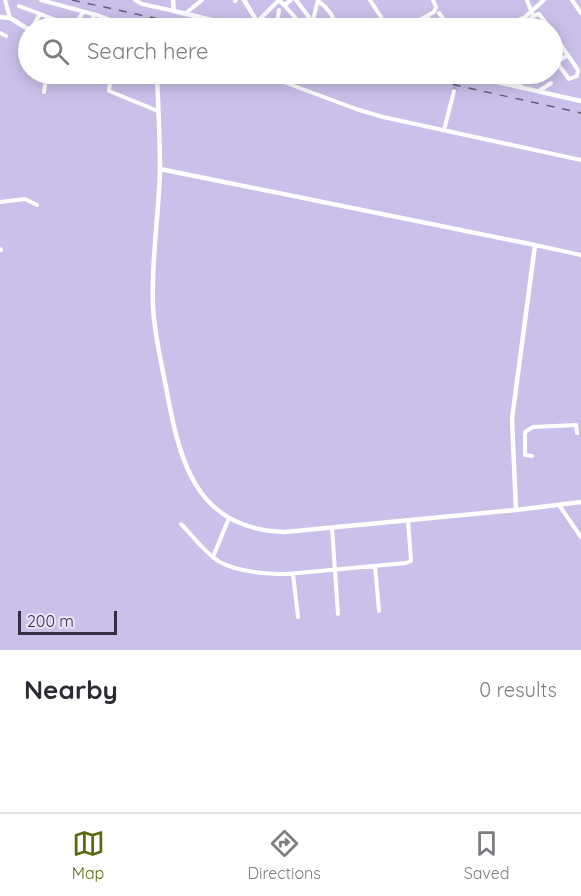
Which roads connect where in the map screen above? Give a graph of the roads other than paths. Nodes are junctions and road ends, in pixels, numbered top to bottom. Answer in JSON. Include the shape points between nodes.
{"nodes":[{"id":1,"x":5,"y":0,"type":"edge"},
{"id":2,"x":41,"y":0,"type":"edge"},
{"id":3,"x":135,"y":0,"type":"edge"},
{"id":4,"x":148,"y":0,"type":"edge"},
{"id":5,"x":173,"y":0,"type":"edge"},
{"id":6,"x":202,"y":0,"type":"edge"},
{"id":7,"x":244,"y":0,"type":"edge"},
{"id":8,"x":294,"y":0,"type":"edge"},
{"id":9,"x":318,"y":0,"type":"edge"},
{"id":10,"x":370,"y":0,"type":"edge"},
{"id":11,"x":432,"y":0,"type":"edge"},
{"id":12,"x":527,"y":0,"type":"edge"},
{"id":13,"x":544,"y":0,"type":"edge"},
{"id":14,"x":572,"y":0,"type":"edge"},
{"id":15,"x":144,"y":4,"type":"junction"},
{"id":16,"x":284,"y":5,"type":"junction"},
{"id":17,"x":19,"y":6,"type":"dead end"},
{"id":18,"x":279,"y":10,"type":"dead end"},
{"id":19,"x":174,"y":11,"type":"junction"},
{"id":20,"x":83,"y":12,"type":"junction"},
{"id":21,"x":285,"y":12,"type":"dead end"},
{"id":22,"x":186,"y":13,"type":"junction"},
{"id":23,"x":439,"y":13,"type":"dead end"},
{"id":24,"x":581,"y":13,"type":"edge"},
{"id":25,"x":40,"y":14,"type":"junction"},
{"id":26,"x":94,"y":14,"type":"junction"},
{"id":27,"x":532,"y":14,"type":"junction"},
{"id":28,"x":48,"y":16,"type":"joint"},
{"id":29,"x":427,"y":16,"type":"joint"},
{"id":30,"x":0,"y":17,"type":"edge"},
{"id":31,"x":10,"y":18,"type":"junction"},
{"id":32,"x":37,"y":18,"type":"edge"},
{"id":33,"x":53,"y":18,"type":"edge"},
{"id":34,"x":80,"y":18,"type":"edge"},
{"id":35,"x":93,"y":18,"type":"edge"},
{"id":36,"x":104,"y":18,"type":"edge"},
{"id":37,"x":205,"y":18,"type":"edge"},
{"id":38,"x":255,"y":18,"type":"edge"},
{"id":39,"x":261,"y":18,"type":"edge"},
{"id":40,"x":278,"y":18,"type":"edge"},
{"id":41,"x":290,"y":18,"type":"edge"},
{"id":42,"x":296,"y":18,"type":"edge"},
{"id":43,"x":308,"y":18,"type":"edge"},
{"id":44,"x":314,"y":18,"type":"edge"},
{"id":45,"x":334,"y":18,"type":"edge"},
{"id":46,"x":382,"y":18,"type":"edge"},
{"id":47,"x":423,"y":18,"type":"edge"},
{"id":48,"x":443,"y":18,"type":"edge"},
{"id":49,"x":524,"y":18,"type":"edge"},
{"id":50,"x":530,"y":18,"type":"edge"},
{"id":51,"x":542,"y":18,"type":"edge"},
{"id":52,"x":18,"y":22,"type":"edge"},
{"id":53,"x":0,"y":33,"type":"edge"},
{"id":54,"x":6,"y":36,"type":"dead end"},
{"id":55,"x":563,"y":48,"type":"edge"},
{"id":56,"x":568,"y":55,"type":"junction"},
{"id":57,"x":563,"y":58,"type":"edge"},
{"id":58,"x":563,"y":70,"type":"edge"},
{"id":59,"x":45,"y":84,"type":"edge"},
{"id":60,"x":110,"y":84,"type":"edge"},
{"id":61,"x":157,"y":84,"type":"edge"},
{"id":62,"x":289,"y":84,"type":"edge"},
{"id":63,"x":505,"y":84,"type":"edge"},
{"id":64,"x":521,"y":84,"type":"edge"},
{"id":65,"x":549,"y":84,"type":"edge"},
{"id":66,"x":518,"y":87,"type":"junction"},
{"id":67,"x":454,"y":91,"type":"tunnel mouth"},
{"id":68,"x":538,"y":91,"type":"junction"},
{"id":69,"x":44,"y":92,"type":"dead end"},
{"id":70,"x":581,"y":101,"type":"edge"},
{"id":71,"x":158,"y":111,"type":"junction"},
{"id":72,"x":444,"y":130,"type":"junction"},
{"id":73,"x":581,"y":160,"type":"edge"},
{"id":74,"x":160,"y":169,"type":"junction"},
{"id":75,"x":0,"y":202,"type":"edge"},
{"id":76,"x":37,"y":205,"type":"dead end"},
{"id":77,"x":535,"y":245,"type":"junction"},
{"id":78,"x":581,"y":255,"type":"edge"},
{"id":79,"x":576,"y":433,"type":"dead end"},
{"id":80,"x":524,"y":438,"type":"junction"},
{"id":81,"x":513,"y":439,"type":"junction"},
{"id":82,"x":532,"y":456,"type":"dead end"},
{"id":83,"x":581,"y":502,"type":"edge"},
{"id":84,"x":559,"y":504,"type":"junction"},
{"id":85,"x":516,"y":510,"type":"junction"},
{"id":86,"x":229,"y":518,"type":"junction"},
{"id":87,"x":408,"y":520,"type":"junction"},
{"id":88,"x":181,"y":524,"type":"dead end"},
{"id":89,"x":332,"y":528,"type":"junction"},
{"id":90,"x":581,"y":537,"type":"edge"},
{"id":91,"x":213,"y":557,"type":"junction"},
{"id":92,"x":375,"y":566,"type":"junction"},
{"id":93,"x":335,"y":570,"type":"junction"},
{"id":94,"x":293,"y":574,"type":"junction"},
{"id":95,"x":379,"y":611,"type":"dead end"},
{"id":96,"x":338,"y":614,"type":"dead end"},
{"id":97,"x":298,"y":617,"type":"dead end"}],
"edges":[{"from":1,"to":31,"type":"street"},
{"from":2,"to":20,"type":"street"},
{"from":3,"to":15,"type":"street"},
{"from":4,"to":15,"type":"street"},
{"from":5,"to":19,"type":"street"},
{"from":6,"to":22,"type":"street"},
{"from":7,"to":38,"type":"street"},
{"from":8,"to":16,"type":"street"},
{"from":8,"to":43,"type":"street"},
{"from":9,"to":44,"type":"street"},
{"from":9,"to":45,"type":"street"},
{"from":10,"to":46,"type":"street"},
{"from":11,"to":29,"type":"street","via":[[436,8]]},
{"from":12,"to":27,"type":"street"},
{"from":13,"to":27,"type":"street"},
{"from":14,"to":24,"type":"street"},
{"from":15,"to":19,"type":"street"},
{"from":16,"to":39,"type":"street","via":[[279,0]]},
{"from":16,"to":42,"type":"street"},
{"from":17,"to":25,"type":"street"},
{"from":18,"to":40,"type":"street"},
{"from":19,"to":22,"type":"street"},
{"from":20,"to":26,"type":"street"},
{"from":20,"to":34,"type":"street"},
{"from":21,"to":41,"type":"street"},
{"from":22,"to":37,"type":"street"},
{"from":23,"to":48,"type":"street"},
{"from":25,"to":28,"type":"street"},
{"from":25,"to":32,"type":"street"},
{"from":26,"to":35,"type":"street"},
{"from":26,"to":36,"type":"street"},
{"from":27,"to":49,"type":"street"},
{"from":27,"to":50,"type":"street"},
{"from":27,"to":51,"type":"street"},
{"from":28,"to":33,"type":"street"},
{"from":29,"to":47,"type":"street"},
{"from":30,"to":31,"type":"street"},
{"from":31,"to":52,"type":"street"},
{"from":53,"to":54,"type":"street"},
{"from":55,"to":56,"type":"street"},
{"from":56,"to":57,"type":"street"},
{"from":56,"to":58,"type":"street","via":[[578,70],[577,76],[569,79]]},
{"from":59,"to":69,"type":"street"},
{"from":60,"to":71,"type":"street","via":[[109,91]]},
{"from":61,"to":71,"type":"street"},
{"from":62,"to":72,"type":"street","via":[[356,109]]},
{"from":63,"to":66,"type":"street"},
{"from":64,"to":66,"type":"street"},
{"from":65,"to":68,"type":"street"},
{"from":66,"to":68,"type":"street"},
{"from":67,"to":72,"type":"street"},
{"from":68,"to":70,"type":"street"},
{"from":71,"to":74,"type":"street"},
{"from":72,"to":73,"type":"street"},
{"from":74,"to":77,"type":"street"},
{"from":74,"to":86,"type":"street","via":[[153,305],[171,418],[197,489]]},
{"from":75,"to":76,"type":"street","via":[[25,199]]},
{"from":77,"to":78,"type":"street"},
{"from":77,"to":81,"type":"street","via":[[512,419]]},
{"from":79,"to":80,"type":"street","via":[[576,425],[533,427],[525,432]]},
{"from":80,"to":81,"type":"street"},
{"from":80,"to":82,"type":"street","via":[[525,455]]},
{"from":81,"to":85,"type":"street"},
{"from":83,"to":84,"type":"street"},
{"from":84,"to":85,"type":"street"},
{"from":84,"to":90,"type":"street"},
{"from":85,"to":87,"type":"street"},
{"from":86,"to":89,"type":"street","via":[[273,531]]},
{"from":86,"to":91,"type":"street"},
{"from":87,"to":89,"type":"street"},
{"from":87,"to":92,"type":"street","via":[[411,561]]},
{"from":88,"to":91,"type":"street"},
{"from":89,"to":93,"type":"street"},
{"from":91,"to":94,"type":"street","via":[[241,569]]},
{"from":92,"to":93,"type":"street"},
{"from":92,"to":95,"type":"street"},
{"from":93,"to":94,"type":"street"},
{"from":93,"to":96,"type":"street"},
{"from":94,"to":97,"type":"street"}]}
